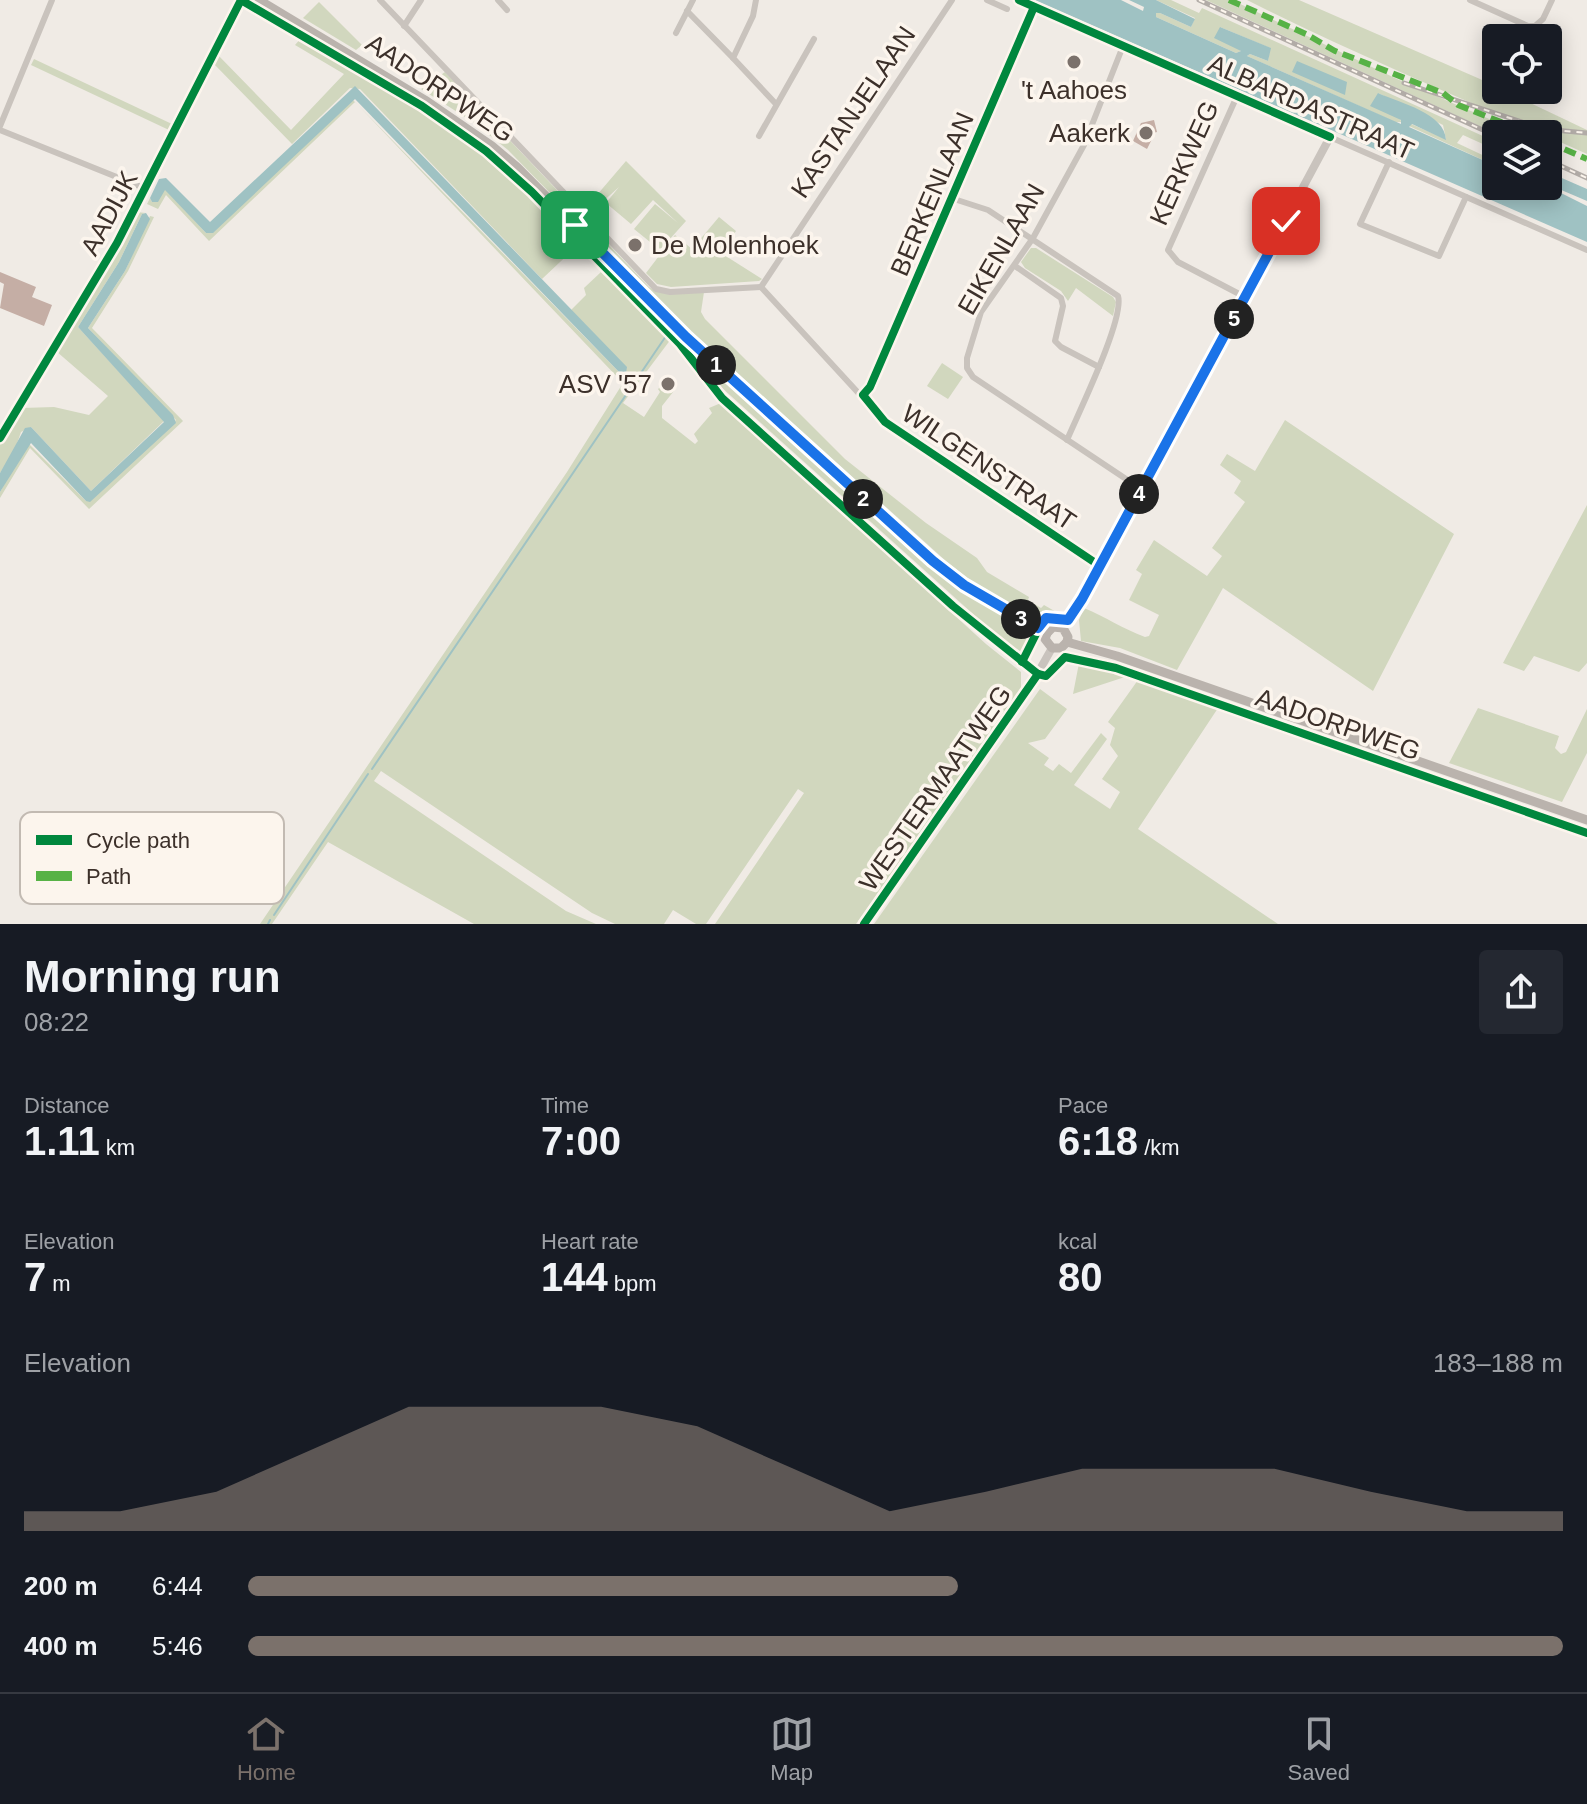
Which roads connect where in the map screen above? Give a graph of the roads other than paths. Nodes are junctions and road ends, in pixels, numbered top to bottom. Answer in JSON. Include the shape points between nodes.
{"nodes":[{"id":1,"x":52,"y":0,"type":"edge"},
{"id":2,"x":241,"y":0,"type":"edge"},
{"id":3,"x":259,"y":0,"type":"edge"},
{"id":4,"x":380,"y":0,"type":"edge"},
{"id":5,"x":421,"y":0,"type":"edge"},
{"id":6,"x":498,"y":0,"type":"edge"},
{"id":7,"x":693,"y":0,"type":"edge"},
{"id":8,"x":756,"y":0,"type":"edge"},
{"id":9,"x":952,"y":0,"type":"edge"},
{"id":10,"x":987,"y":0,"type":"edge"},
{"id":11,"x":1019,"y":0,"type":"edge"},
{"id":12,"x":1470,"y":0,"type":"edge"},
{"id":13,"x":1552,"y":0,"type":"edge"},
{"id":14,"x":1034,"y":7,"type":"junction"},
{"id":15,"x":1007,"y":9,"type":"dead end"},
{"id":16,"x":507,"y":10,"type":"dead end"},
{"id":17,"x":687,"y":11,"type":"junction"},
{"id":18,"x":404,"y":26,"type":"junction"},
{"id":19,"x":676,"y":33,"type":"dead end"},
{"id":20,"x":814,"y":39,"type":"dead end"},
{"id":21,"x":1123,"y":46,"type":"junction"},
{"id":22,"x":733,"y":58,"type":"junction"},
{"id":23,"x":1237,"y":96,"type":"junction"},
{"id":24,"x":776,"y":104,"type":"junction"},
{"id":25,"x":455,"y":127,"type":"dead end"},
{"id":26,"x":0,"y":128,"type":"edge"},
{"id":27,"x":759,"y":136,"type":"dead end"},
{"id":28,"x":1330,"y":137,"type":"junction"},
{"id":29,"x":1389,"y":162,"type":"junction"},
{"id":30,"x":144,"y":188,"type":"junction"},
{"id":31,"x":1466,"y":197,"type":"junction"},
{"id":32,"x":951,"y":198,"type":"junction"},
{"id":33,"x":1033,"y":238,"type":"junction"},
{"id":34,"x":1587,"y":250,"type":"edge"},
{"id":35,"x":1015,"y":266,"type":"junction"},
{"id":36,"x":761,"y":287,"type":"junction"},
{"id":37,"x":1245,"y":298,"type":"junction"},
{"id":38,"x":1099,"y":367,"type":"junction"},
{"id":39,"x":863,"y":395,"type":"junction"},
{"id":40,"x":0,"y":438,"type":"edge"},
{"id":41,"x":1067,"y":440,"type":"junction"},
{"id":42,"x":1141,"y":489,"type":"junction"},
{"id":43,"x":1100,"y":566,"type":"junction"},
{"id":44,"x":1063,"y":628,"type":"junction"},
{"id":45,"x":1047,"y":633,"type":"junction"},
{"id":46,"x":1067,"y":642,"type":"junction"},
{"id":47,"x":1052,"y":648,"type":"junction"},
{"id":48,"x":1038,"y":674,"type":"junction"},
{"id":49,"x":1587,"y":820,"type":"edge"},
{"id":50,"x":864,"y":924,"type":"edge"}],
"edges":[{"from":1,"to":26,"type":"street"},
{"from":2,"to":30,"type":"street","name":"AADIJK"},
{"from":3,"to":45,"type":"main road","name":"AADORPWEG","via":[[479,135],[686,337],[933,561]]},
{"from":4,"to":18,"type":"street"},
{"from":5,"to":18,"type":"street"},
{"from":6,"to":16,"type":"street"},
{"from":7,"to":17,"type":"street"},
{"from":8,"to":22,"type":"street"},
{"from":9,"to":36,"type":"street","name":"KASTANJELAAN"},
{"from":10,"to":15,"type":"street"},
{"from":11,"to":14,"type":"street","name":"ALBARDASTRAAT"},
{"from":12,"to":13,"type":"street","via":[[1528,26],[1543,19]]},
{"from":14,"to":21,"type":"street","name":"ALBARDASTRAAT"},
{"from":14,"to":32,"type":"street","name":"BERKENLAAN"},
{"from":17,"to":19,"type":"street"},
{"from":17,"to":22,"type":"street"},
{"from":18,"to":36,"type":"street","via":[[661,291]]},
{"from":20,"to":24,"type":"street"},
{"from":21,"to":23,"type":"street","name":"ALBARDASTRAAT"},
{"from":21,"to":33,"type":"street","name":"EIKENLAAN","via":[[1084,145]]},
{"from":22,"to":24,"type":"street"},
{"from":23,"to":28,"type":"street","name":"ALBARDASTRAAT"},
{"from":23,"to":37,"type":"street","name":"KERKWEG","via":[[1168,250],[1178,262]]},
{"from":24,"to":27,"type":"street"},
{"from":25,"to":48,"type":"street","via":[[532,192],[680,344],[722,398],[953,606]]},
{"from":26,"to":30,"type":"street"},
{"from":28,"to":29,"type":"street","name":"ALBARDASTRAAT"},
{"from":28,"to":37,"type":"street"},
{"from":29,"to":31,"type":"street","name":"ALBARDASTRAAT"},
{"from":29,"to":31,"type":"street","via":[[1360,224],[1439,256]]},
{"from":30,"to":40,"type":"street","name":"AADIJK","via":[[87,296]]},
{"from":31,"to":34,"type":"street","name":"ALBARDASTRAAT"},
{"from":32,"to":33,"type":"street","via":[[988,210]]},
{"from":32,"to":39,"type":"street","name":"BERKENLAAN"},
{"from":33,"to":35,"type":"street","name":"EIKENLAAN"},
{"from":33,"to":38,"type":"street","via":[[1118,296],[1119,308]]},
{"from":35,"to":38,"type":"street","via":[[1061,298],[1055,341]]},
{"from":35,"to":41,"type":"street","name":"EIKENLAAN","via":[[981,312],[967,368]]},
{"from":36,"to":39,"type":"street","name":"WILGENSTRAAT"},
{"from":37,"to":42,"type":"street"},
{"from":38,"to":41,"type":"street"},
{"from":39,"to":43,"type":"street","name":"WILGENSTRAAT","via":[[885,422]]},
{"from":41,"to":42,"type":"street","name":"EIKENLAAN"},
{"from":42,"to":43,"type":"street"},
{"from":43,"to":44,"type":"street"},
{"from":44,"to":45,"type":"main road"},
{"from":44,"to":46,"type":"main road"},
{"from":45,"to":47,"type":"main road"},
{"from":46,"to":47,"type":"main road"},
{"from":46,"to":49,"type":"main road","name":"AADORPWEG"},
{"from":47,"to":48,"type":"street","name":"WESTERMAATWEG"},
{"from":48,"to":50,"type":"street","name":"WESTERMAATWEG"}]}
